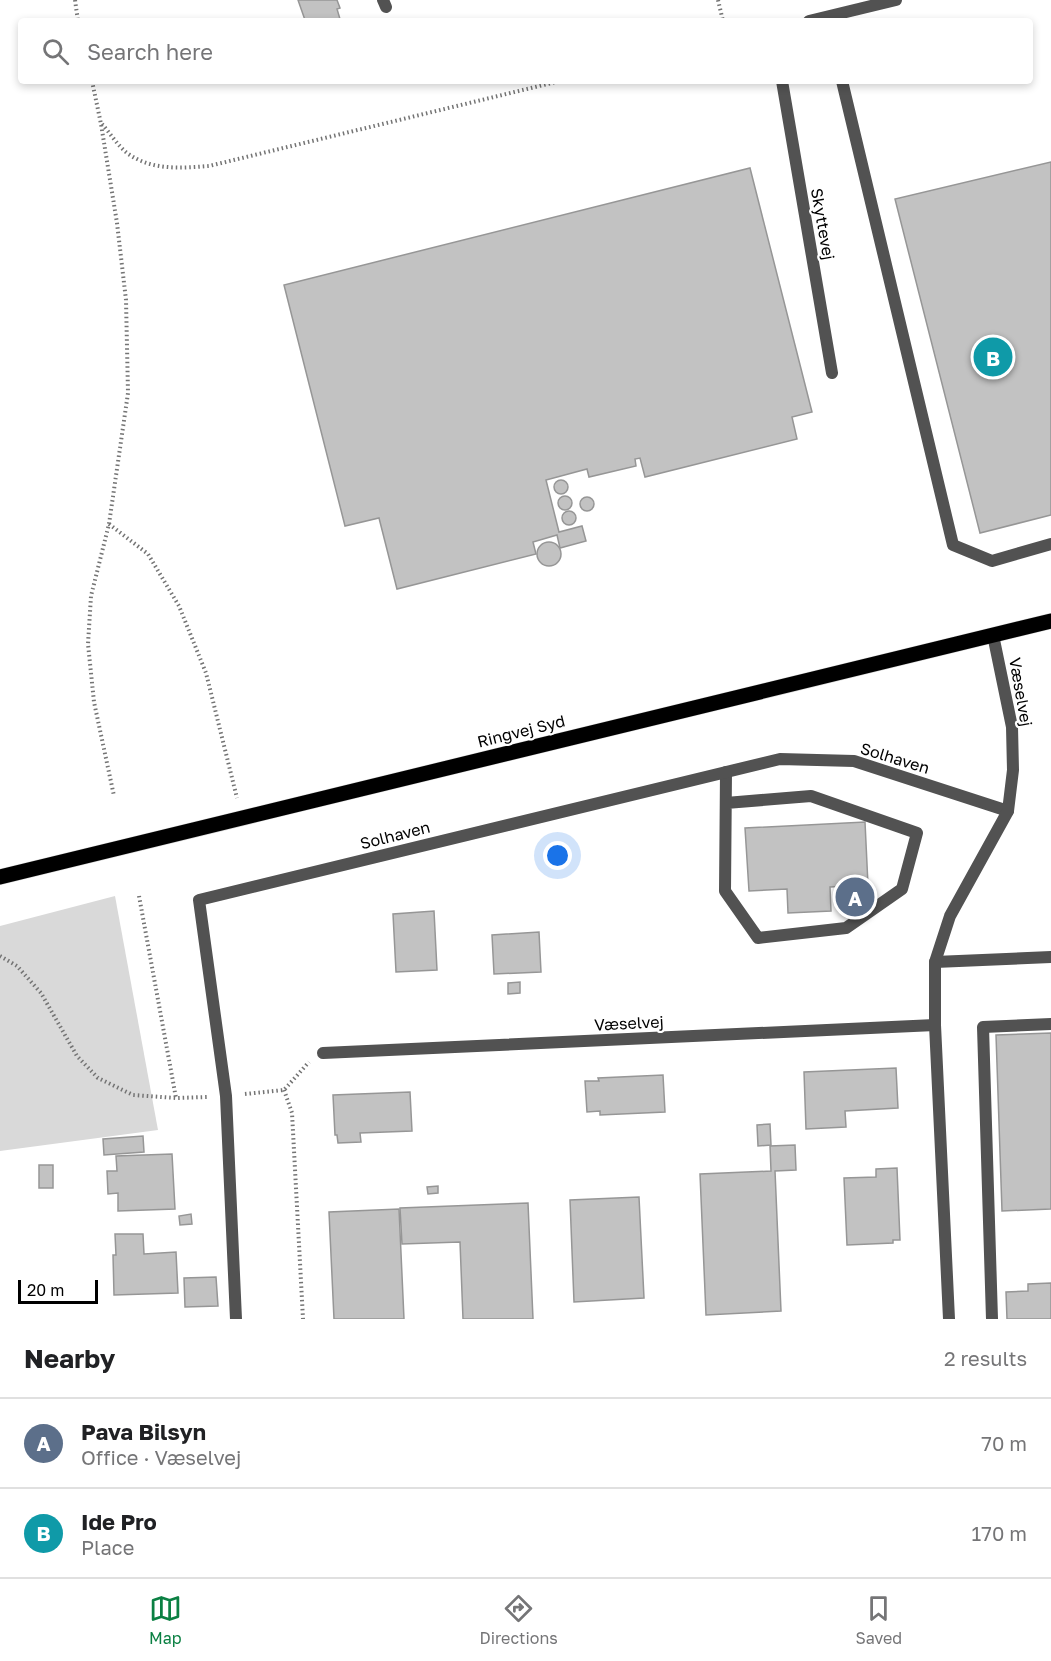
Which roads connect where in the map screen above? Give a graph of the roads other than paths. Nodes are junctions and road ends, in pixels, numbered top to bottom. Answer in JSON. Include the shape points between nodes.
{"nodes":[{"id":1,"x":896,"y":0,"type":"edge"},
{"id":2,"x":831,"y":18,"type":"edge"},
{"id":3,"x":783,"y":84,"type":"edge"},
{"id":4,"x":843,"y":84,"type":"edge"},
{"id":5,"x":832,"y":373,"type":"dead end"},
{"id":6,"x":1051,"y":544,"type":"edge"},
{"id":7,"x":1051,"y":621,"type":"edge"},
{"id":8,"x":993,"y":635,"type":"junction"},
{"id":9,"x":726,"y":772,"type":"junction"},
{"id":10,"x":726,"y":803,"type":"junction"},
{"id":11,"x":1008,"y":811,"type":"junction"},
{"id":12,"x":0,"y":877,"type":"edge"},
{"id":13,"x":1051,"y":957,"type":"edge"},
{"id":14,"x":935,"y":962,"type":"junction"},
{"id":15,"x":1051,"y":1024,"type":"edge"},
{"id":16,"x":935,"y":1025,"type":"junction"},
{"id":17,"x":323,"y":1053,"type":"road end"},
{"id":18,"x":236,"y":1319,"type":"edge"},
{"id":19,"x":949,"y":1319,"type":"edge"},
{"id":20,"x":992,"y":1319,"type":"edge"}],
"edges":[{"from":1,"to":2,"type":"street"},
{"from":3,"to":5,"type":"street","name":"Skyttevej"},
{"from":4,"to":6,"type":"street","via":[[953,545],[992,561]]},
{"from":7,"to":8,"type":"main road","name":"Ringvej Syd"},
{"from":8,"to":11,"type":"street","name":"Væselvej","via":[[1012,728],[1013,770]]},
{"from":8,"to":12,"type":"main road","name":"Ringvej Syd"},
{"from":9,"to":10,"type":"street"},
{"from":9,"to":11,"type":"street","name":"Solhaven","via":[[780,759],[854,761]]},
{"from":9,"to":18,"type":"street","name":"Solhaven","via":[[199,900],[226,1096]]},
{"from":10,"to":10,"type":"street","via":[[725,891],[758,938],[846,928],[902,889],[917,833],[811,796]]},
{"from":11,"to":14,"type":"street","name":"Væselvej","via":[[950,915]]},
{"from":13,"to":14,"type":"street"},
{"from":14,"to":16,"type":"street","name":"Væselvej"},
{"from":15,"to":20,"type":"street","via":[[983,1027]]},
{"from":16,"to":17,"type":"street","name":"Væselvej"},
{"from":16,"to":19,"type":"street","name":"Væselvej"}]}
